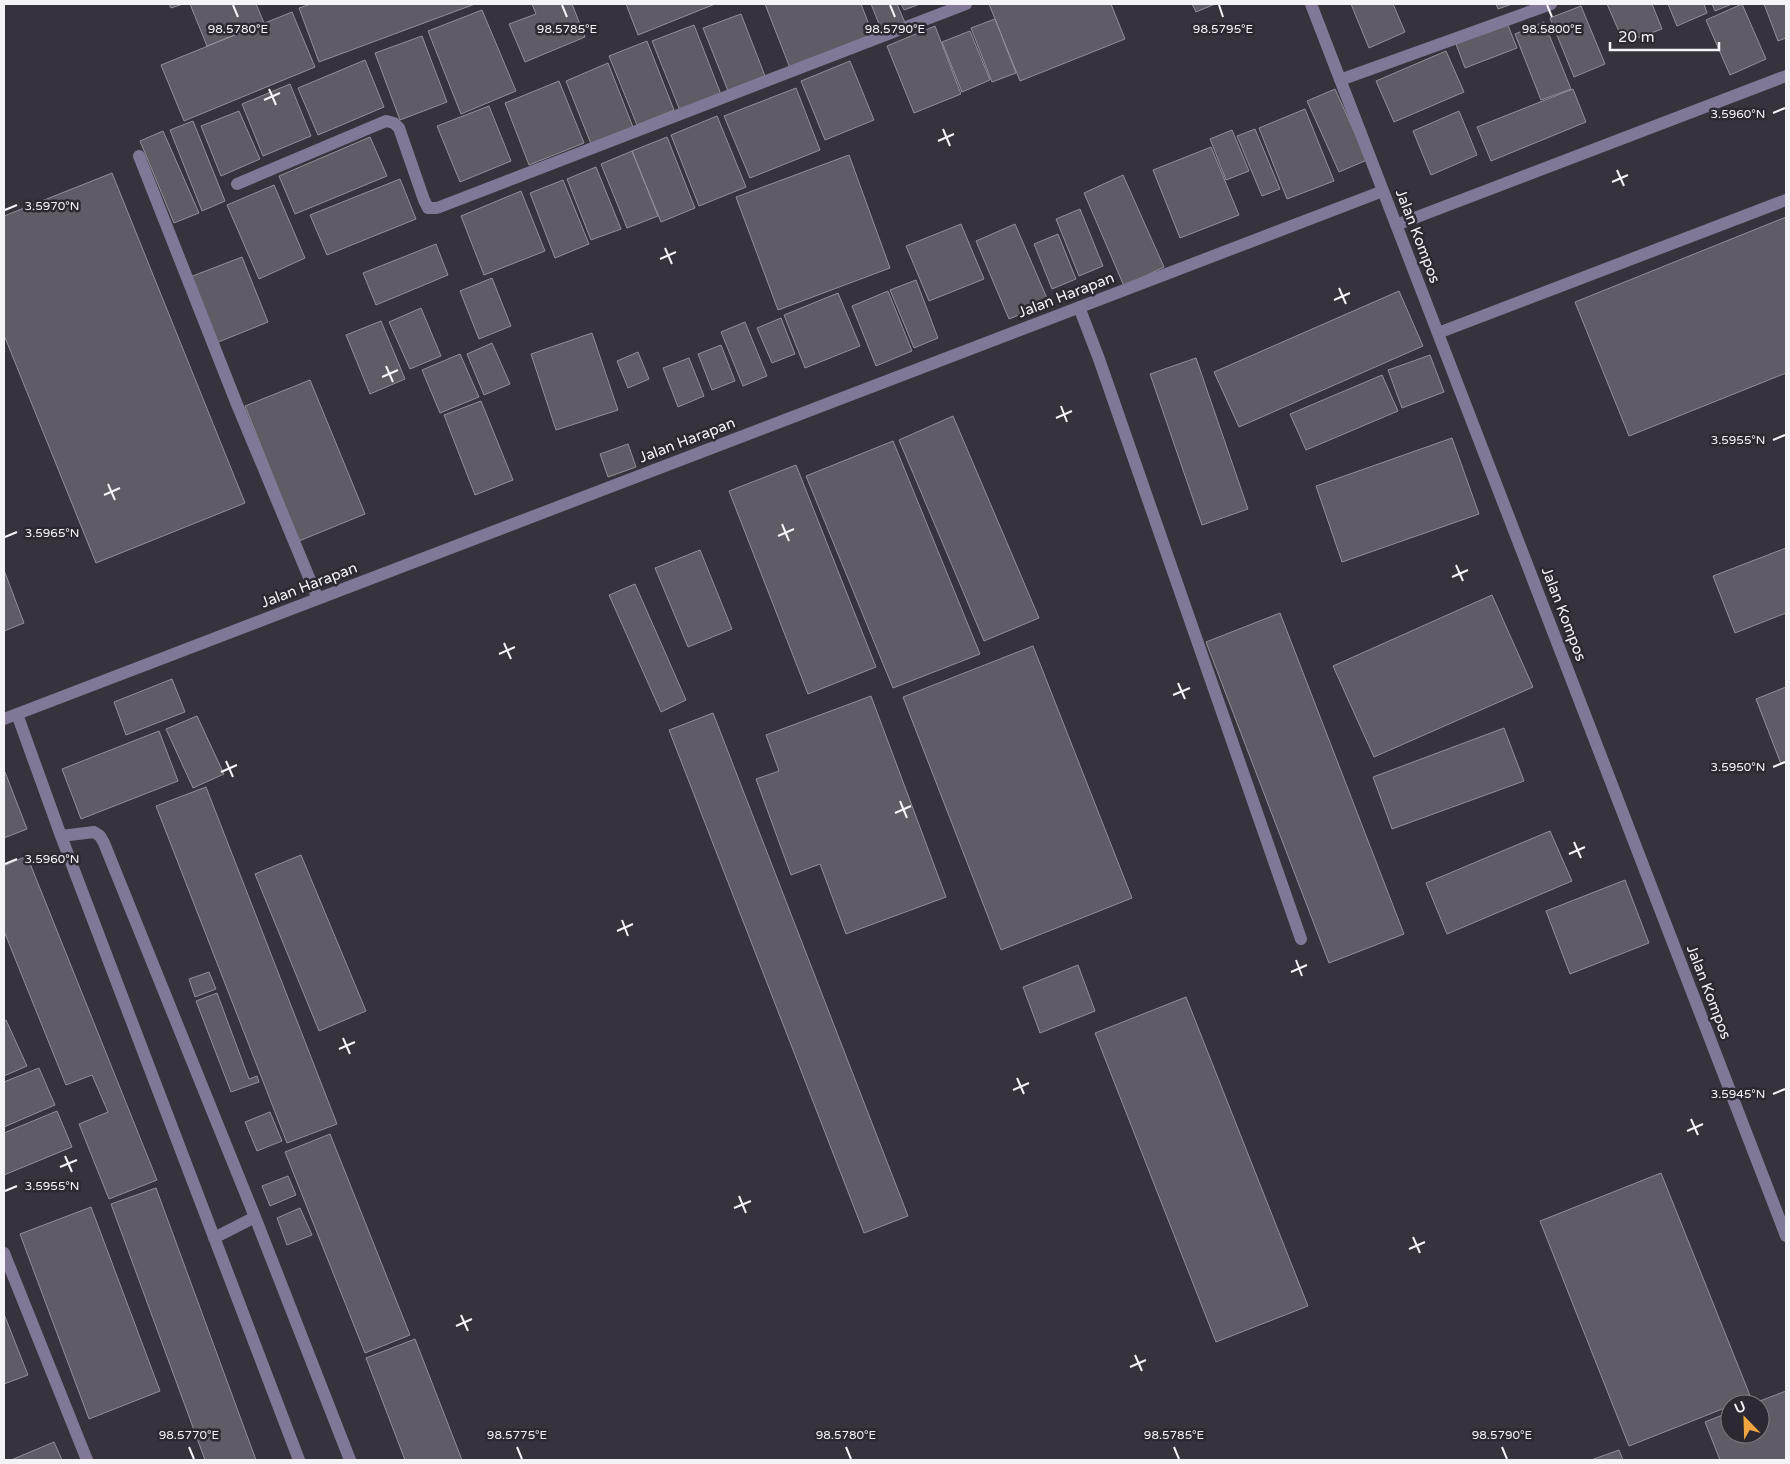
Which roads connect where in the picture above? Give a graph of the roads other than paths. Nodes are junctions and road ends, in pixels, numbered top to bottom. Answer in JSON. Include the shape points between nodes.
{"nodes":[{"id":1,"x":966,"y":4,"type":"edge"},
{"id":2,"x":1311,"y":4,"type":"edge"},
{"id":3,"x":1551,"y":4,"type":"edge"},
{"id":4,"x":1786,"y":76,"type":"edge"},
{"id":5,"x":1340,"y":80,"type":"junction"},
{"id":6,"x":139,"y":156,"type":"dead end"},
{"id":7,"x":237,"y":184,"type":"dead end"},
{"id":8,"x":1383,"y":191,"type":"junction"},
{"id":9,"x":1786,"y":200,"type":"edge"},
{"id":10,"x":1396,"y":225,"type":"junction"},
{"id":11,"x":1079,"y":307,"type":"junction"},
{"id":12,"x":1438,"y":333,"type":"junction"},
{"id":13,"x":318,"y":599,"type":"junction"},
{"id":14,"x":17,"y":714,"type":"junction"},
{"id":15,"x":4,"y":720,"type":"edge"},
{"id":16,"x":61,"y":836,"type":"junction"},
{"id":17,"x":1302,"y":938,"type":"dead end"},
{"id":18,"x":254,"y":1217,"type":"junction"},
{"id":19,"x":1786,"y":1236,"type":"edge"},
{"id":20,"x":214,"y":1238,"type":"junction"},
{"id":21,"x":4,"y":1254,"type":"edge"},
{"id":22,"x":86,"y":1460,"type":"edge"},
{"id":23,"x":299,"y":1460,"type":"edge"},
{"id":24,"x":350,"y":1460,"type":"edge"}],
"edges":[{"from":1,"to":7,"type":"street","via":[[437,208],[428,208],[399,128],[386,121]]},
{"from":2,"to":5,"type":"street","name":"Jalan Kompos"},
{"from":3,"to":5,"type":"street"},
{"from":4,"to":10,"type":"street"},
{"from":5,"to":8,"type":"street","name":"Jalan Kompos"},
{"from":6,"to":13,"type":"street"},
{"from":8,"to":10,"type":"street","name":"Jalan Kompos"},
{"from":8,"to":11,"type":"street","name":"Jalan Harapan"},
{"from":9,"to":12,"type":"street"},
{"from":10,"to":12,"type":"street","name":"Jalan Kompos"},
{"from":11,"to":13,"type":"street","name":"Jalan Harapan"},
{"from":11,"to":17,"type":"street"},
{"from":12,"to":19,"type":"street","name":"Jalan Kompos"},
{"from":13,"to":14,"type":"street","name":"Jalan Harapan"},
{"from":14,"to":15,"type":"street","name":"Jalan Harapan"},
{"from":14,"to":16,"type":"street"},
{"from":16,"to":18,"type":"street","via":[[94,832],[100,836]]},
{"from":16,"to":20,"type":"street"},
{"from":18,"to":20,"type":"street"},
{"from":18,"to":24,"type":"street"},
{"from":20,"to":23,"type":"street"},
{"from":21,"to":22,"type":"street"}]}
